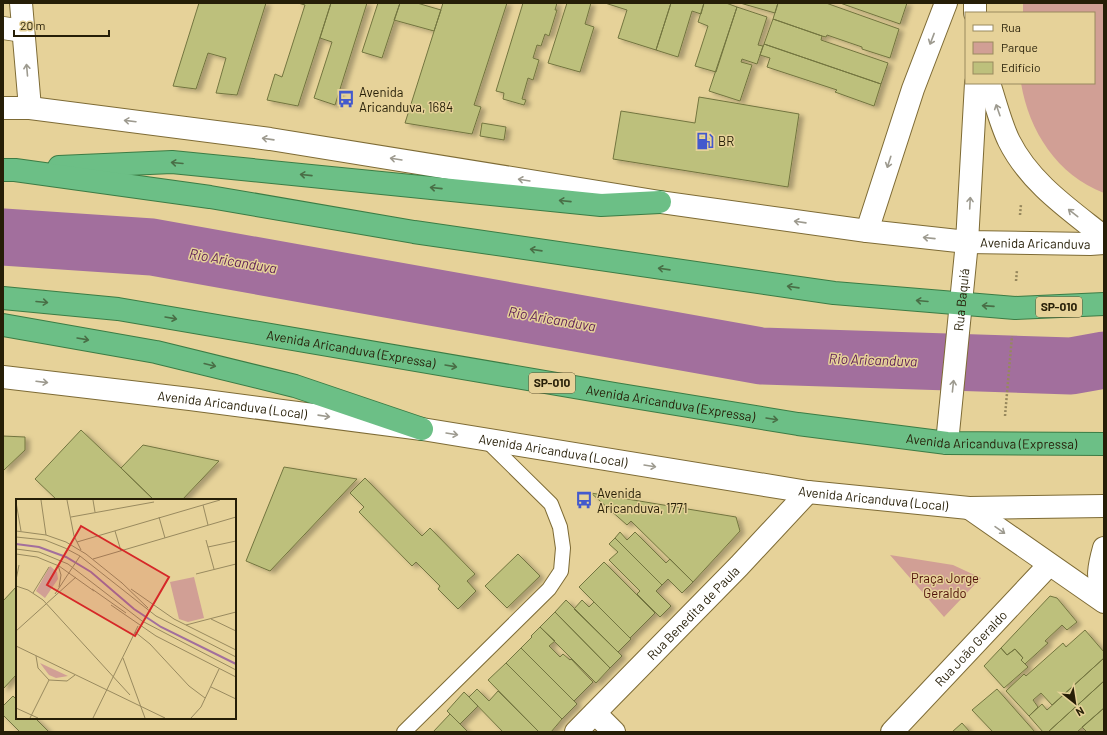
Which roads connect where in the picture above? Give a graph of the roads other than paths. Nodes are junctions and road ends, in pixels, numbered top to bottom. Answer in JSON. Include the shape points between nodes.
{"nodes":[{"id":1,"x":21,"y":3,"type":"edge"},
{"id":2,"x":946,"y":3,"type":"edge"},
{"id":3,"x":13,"y":30,"type":"edge"},
{"id":4,"x":976,"y":84,"type":"edge"},
{"id":5,"x":989,"y":84,"type":"edge"},
{"id":6,"x":3,"y":108,"type":"edge"},
{"id":7,"x":30,"y":108,"type":"junction"},
{"id":8,"x":9,"y":170,"type":"edge"},
{"id":9,"x":660,"y":202,"type":"junction"},
{"id":10,"x":867,"y":231,"type":"junction"},
{"id":11,"x":1104,"y":237,"type":"edge"},
{"id":12,"x":968,"y":242,"type":"junction"},
{"id":13,"x":1104,"y":243,"type":"edge"},
{"id":14,"x":3,"y":298,"type":"edge"},
{"id":15,"x":961,"y":304,"type":"junction"},
{"id":16,"x":1104,"y":304,"type":"edge"},
{"id":17,"x":3,"y":326,"type":"edge"},
{"id":18,"x":3,"y":377,"type":"edge"},
{"id":19,"x":422,"y":430,"type":"junction"},
{"id":20,"x":948,"y":434,"type":"junction"},
{"id":21,"x":485,"y":440,"type":"junction"},
{"id":22,"x":1104,"y":444,"type":"edge"},
{"id":23,"x":808,"y":492,"type":"junction"},
{"id":24,"x":1104,"y":506,"type":"edge"},
{"id":25,"x":969,"y":508,"type":"junction"},
{"id":26,"x":1104,"y":548,"type":"edge"},
{"id":27,"x":1050,"y":565,"type":"junction"},
{"id":28,"x":1104,"y":596,"type":"edge"},
{"id":29,"x":1104,"y":602,"type":"edge"},
{"id":30,"x":595,"y":713,"type":"junction"},
{"id":31,"x":404,"y":732,"type":"edge"},
{"id":32,"x":576,"y":732,"type":"edge"},
{"id":33,"x":614,"y":732,"type":"edge"},
{"id":34,"x":892,"y":732,"type":"edge"}],
"edges":[{"from":1,"to":3,"type":"main road"},
{"from":2,"to":10,"type":"main road","one_way":true,"via":[[913,89]]},
{"from":7,"to":3,"type":"main road","one_way":true},
{"from":12,"to":4,"type":"main road","name":"Rua Baquiá","one_way":true},
{"from":11,"to":5,"type":"main road","one_way":true,"via":[[1055,199],[1024,166],[1009,141]]},
{"from":6,"to":7,"type":"main road"},
{"from":9,"to":7,"type":"main road","one_way":true,"via":[[270,139]]},
{"from":9,"to":8,"type":"highway","one_way":true,"via":[[601,205],[172,162]]},
{"from":15,"to":8,"type":"highway","number":"SP-010","one_way":true,"via":[[834,293],[634,265],[414,232],[210,197]]},
{"from":10,"to":9,"type":"main road","one_way":true},
{"from":12,"to":10,"type":"main road","one_way":true},
{"from":12,"to":13,"type":"main road","name":"Avenida Aricanduva"},
{"from":12,"to":15,"type":"main road","name":"Rua Baquiá"},
{"from":14,"to":20,"type":"highway","name":"Avenida Aricanduva (Expressa)","number":"SP-010","one_way":true,"via":[[118,309],[798,424]]},
{"from":16,"to":15,"type":"highway","number":"SP-010","one_way":true,"via":[[1014,308]]},
{"from":20,"to":15,"type":"main road","name":"Rua Baquiá","one_way":true},
{"from":17,"to":19,"type":"highway","one_way":true,"via":[[156,352],[295,386]]},
{"from":18,"to":19,"type":"main road","name":"Avenida Aricanduva (Local)","one_way":true},
{"from":19,"to":21,"type":"main road","name":"Avenida Aricanduva (Local)","one_way":true},
{"from":20,"to":22,"type":"highway","name":"Avenida Aricanduva (Expressa)","number":"SP-010"},
{"from":21,"to":23,"type":"main road","name":"Avenida Aricanduva (Local)","one_way":true},
{"from":21,"to":31,"type":"lane","via":[[551,504],[560,527],[563,548],[561,571],[549,589]]},
{"from":23,"to":25,"type":"main road","name":"Avenida Aricanduva (Local)"},
{"from":23,"to":30,"type":"main road","name":"Rua Benedita de Paula"},
{"from":24,"to":25,"type":"main road","name":"Avenida Aricanduva (Local)"},
{"from":25,"to":27,"type":"main road","one_way":true},
{"from":26,"to":28,"type":"main road","via":[[1098,576]]},
{"from":27,"to":29,"type":"main road"},
{"from":27,"to":34,"type":"main road","name":"Rua João Geraldo"},
{"from":30,"to":32,"type":"main road","name":"Rua Benedita de Paula"},
{"from":30,"to":33,"type":"main road"}]}
